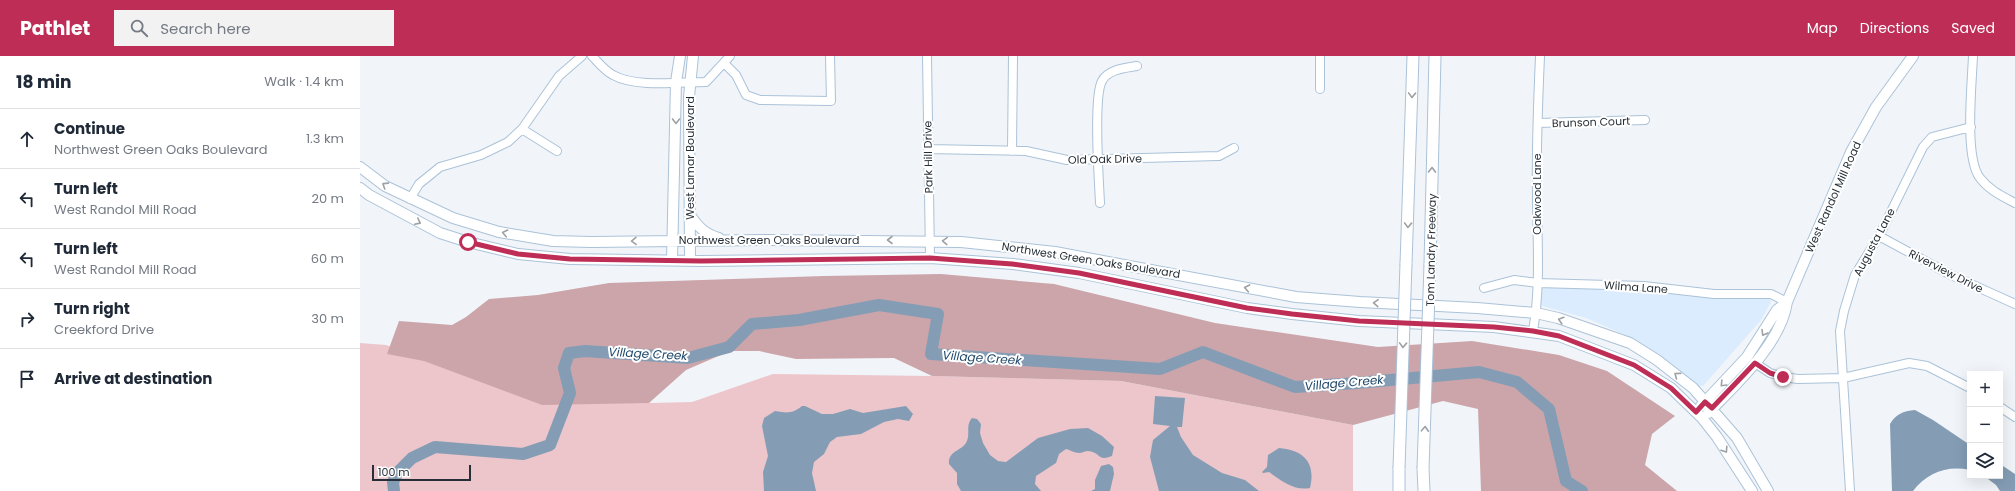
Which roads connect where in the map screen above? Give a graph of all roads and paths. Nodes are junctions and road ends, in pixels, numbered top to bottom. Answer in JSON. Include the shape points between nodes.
{"nodes":[{"id":1,"x":582,"y":56,"type":"edge"},
{"id":2,"x":592,"y":56,"type":"edge"},
{"id":3,"x":680,"y":56,"type":"edge"},
{"id":4,"x":693,"y":56,"type":"edge"},
{"id":5,"x":730,"y":56,"type":"edge"},
{"id":6,"x":830,"y":56,"type":"edge"},
{"id":7,"x":927,"y":56,"type":"edge"},
{"id":8,"x":1013,"y":56,"type":"edge"},
{"id":9,"x":1320,"y":56,"type":"edge"},
{"id":10,"x":1413,"y":56,"type":"edge"},
{"id":11,"x":1435,"y":56,"type":"edge"},
{"id":12,"x":1540,"y":56,"type":"edge"},
{"id":13,"x":1913,"y":56,"type":"edge"},
{"id":14,"x":1973,"y":56,"type":"edge"},
{"id":15,"x":724,"y":63,"type":"junction"},
{"id":16,"x":1137,"y":66,"type":"dead end"},
{"id":17,"x":676,"y":82,"type":"junction"},
{"id":18,"x":690,"y":82,"type":"junction"},
{"id":19,"x":1320,"y":89,"type":"dead end"},
{"id":20,"x":1645,"y":120,"type":"dead end"},
{"id":21,"x":1538,"y":123,"type":"junction"},
{"id":22,"x":1971,"y":127,"type":"junction"},
{"id":23,"x":522,"y":129,"type":"junction"},
{"id":24,"x":1234,"y":148,"type":"dead end"},
{"id":25,"x":928,"y":149,"type":"junction"},
{"id":26,"x":556,"y":150,"type":"dead end"},
{"id":27,"x":1012,"y":150,"type":"junction"},
{"id":28,"x":1098,"y":161,"type":"junction"},
{"id":29,"x":360,"y":168,"type":"edge"},
{"id":30,"x":360,"y":188,"type":"edge"},
{"id":31,"x":410,"y":199,"type":"junction"},
{"id":32,"x":1100,"y":203,"type":"dead end"},
{"id":33,"x":2015,"y":203,"type":"edge"},
{"id":34,"x":674,"y":214,"type":"junction"},
{"id":35,"x":690,"y":215,"type":"junction"},
{"id":36,"x":1879,"y":236,"type":"junction"},
{"id":37,"x":673,"y":240,"type":"junction"},
{"id":38,"x":690,"y":240,"type":"junction"},
{"id":39,"x":726,"y":240,"type":"junction"},
{"id":40,"x":649,"y":241,"type":"junction"},
{"id":41,"x":929,"y":241,"type":"junction"},
{"id":42,"x":930,"y":258,"type":"junction"},
{"id":43,"x":672,"y":260,"type":"junction"},
{"id":44,"x":690,"y":261,"type":"junction"},
{"id":45,"x":1538,"y":283,"type":"junction"},
{"id":46,"x":1484,"y":288,"type":"dead end"},
{"id":47,"x":1787,"y":302,"type":"junction"},
{"id":48,"x":2015,"y":304,"type":"edge"},
{"id":49,"x":1536,"y":313,"type":"junction"},
{"id":50,"x":1533,"y":331,"type":"junction"},
{"id":51,"x":1755,"y":363,"type":"junction"},
{"id":52,"x":1843,"y":378,"type":"junction"},
{"id":53,"x":1967,"y":386,"type":"edge"},
{"id":54,"x":1709,"y":405,"type":"junction"},
{"id":55,"x":2003,"y":409,"type":"edge"},
{"id":56,"x":1699,"y":415,"type":"junction"},
{"id":57,"x":2015,"y":417,"type":"edge"},
{"id":58,"x":1399,"y":491,"type":"edge"},
{"id":59,"x":1424,"y":491,"type":"edge"},
{"id":60,"x":1752,"y":491,"type":"edge"},
{"id":61,"x":1768,"y":491,"type":"edge"},
{"id":62,"x":1850,"y":491,"type":"edge"}],
"edges":[{"from":1,"to":23,"type":"street","via":[[550,85]]},
{"from":2,"to":17,"type":"street","via":[[613,75],[637,82]]},
{"from":3,"to":17,"type":"main road","name":"West Lamar Boulevard"},
{"from":4,"to":18,"type":"main road","name":"West Lamar Boulevard"},
{"from":5,"to":15,"type":"street"},
{"from":6,"to":15,"type":"street","via":[[831,101],[760,100],[746,95],[736,75]]},
{"from":7,"to":25,"type":"street","name":"Park Hill Drive"},
{"from":8,"to":27,"type":"street"},
{"from":9,"to":19,"type":"street"},
{"from":10,"to":58,"type":"highway","one_way":true,"bridge":true},
{"from":59,"to":11,"type":"highway","name":"Tom Landry Freeway","one_way":true,"bridge":true},
{"from":12,"to":21,"type":"street","name":"Oakwood Lane"},
{"from":13,"to":47,"type":"main road","name":"West Randol Mill Road","via":[[1876,107],[1851,152]]},
{"from":14,"to":22,"type":"street"},
{"from":15,"to":18,"type":"street","via":[[706,82]]},
{"from":16,"to":28,"type":"street","via":[[1112,71],[1102,80],[1098,99]]},
{"from":17,"to":18,"type":"street"},
{"from":17,"to":34,"type":"main road","name":"West Lamar Boulevard","one_way":true},
{"from":18,"to":35,"type":"main road","name":"West Lamar Boulevard"},
{"from":20,"to":21,"type":"street","name":"Brunson Court"},
{"from":21,"to":45,"type":"street","name":"Oakwood Lane"},
{"from":22,"to":33,"type":"street","via":[[1971,154],[1979,177],[1992,191]]},
{"from":22,"to":36,"type":"street","name":"Augusta Lane","via":[[1932,136],[1923,147]]},
{"from":23,"to":26,"type":"street"},
{"from":23,"to":31,"type":"street","via":[[508,142],[481,155],[440,167],[418,184]]},
{"from":24,"to":28,"type":"street","name":"Old Oak Drive","via":[[1219,156]]},
{"from":25,"to":27,"type":"street","name":"Old Oak Drive"},
{"from":25,"to":41,"type":"street","name":"Park Hill Drive"},
{"from":27,"to":28,"type":"street","name":"Old Oak Drive","via":[[1067,160]]},
{"from":28,"to":32,"type":"street"},
{"from":31,"to":29,"type":"main road","name":"Northwest Green Oaks Boulevard","one_way":true},
{"from":30,"to":43,"type":"main road","name":"Northwest Green Oaks Boulevard","one_way":true,"via":[[369,196],[440,233],[518,254],[570,259]]},
{"from":40,"to":31,"type":"main road","name":"Northwest Green Oaks Boulevard","one_way":true,"via":[[553,241],[519,236],[453,218]]},
{"from":34,"to":37,"type":"main road","name":"West Lamar Boulevard"},
{"from":34,"to":40,"type":"main road","via":[[666,231]]},
{"from":35,"to":38,"type":"main road","name":"West Lamar Boulevard"},
{"from":35,"to":39,"type":"main road","via":[[704,232]]},
{"from":36,"to":48,"type":"street","name":"Riverview Drive","via":[[1951,275]]},
{"from":36,"to":52,"type":"street","name":"Augusta Lane","via":[[1855,275],[1844,311],[1840,331]]},
{"from":37,"to":38,"type":"main road","name":"Northwest Green Oaks Boulevard"},
{"from":37,"to":40,"type":"main road","name":"Northwest Green Oaks Boulevard"},
{"from":37,"to":43,"type":"main road","name":"West Lamar Boulevard"},
{"from":38,"to":39,"type":"main road","name":"Northwest Green Oaks Boulevard"},
{"from":38,"to":44,"type":"main road","name":"West Lamar Boulevard"},
{"from":41,"to":39,"type":"main road","name":"Northwest Green Oaks Boulevard","one_way":true},
{"from":41,"to":42,"type":"street","name":"Park Hill Drive"},
{"from":49,"to":41,"type":"main road","name":"Northwest Green Oaks Boulevard","one_way":true,"via":[[1296,297],[1055,252],[999,245]]},
{"from":42,"to":44,"type":"main road","name":"Northwest Green Oaks Boulevard"},
{"from":42,"to":50,"type":"main road","name":"Northwest Green Oaks Boulevard","via":[[1012,264],[1079,273],[1247,308],[1292,314],[1359,321]]},
{"from":43,"to":44,"type":"main road","name":"Northwest Green Oaks Boulevard"},
{"from":45,"to":46,"type":"street","name":"Wilma Lane","via":[[1514,280]]},
{"from":45,"to":47,"type":"street","name":"Wilma Lane","via":[[1644,286],[1714,294],[1771,294]]},
{"from":45,"to":49,"type":"street","name":"Oakwood Lane"},
{"from":47,"to":51,"type":"main road","name":"West Randol Mill Road","via":[[1779,326]]},
{"from":47,"to":54,"type":"main road","name":"West Randol Mill Road","one_way":true,"via":[[1777,310],[1747,357]]},
{"from":49,"to":50,"type":"street","name":"Oakwood Lane"},
{"from":54,"to":49,"type":"main road","name":"Northwest Green Oaks Boulevard","one_way":true,"via":[[1693,388],[1630,343]]},
{"from":50,"to":56,"type":"main road","name":"Northwest Green Oaks Boulevard","via":[[1559,336],[1634,365],[1671,388]]},
{"from":51,"to":52,"type":"street","via":[[1770,373],[1783,377]]},
{"from":51,"to":54,"type":"main road","name":"West Randol Mill Road"},
{"from":52,"to":53,"type":"street","via":[[1909,363],[1927,366]]},
{"from":52,"to":62,"type":"street","name":"Augusta Lane"},
{"from":54,"to":56,"type":"main road","name":"West Randol Mill Road"},
{"from":54,"to":61,"type":"main road","name":"Northwest Green Oaks Boulevard","via":[[1737,438]]},
{"from":55,"to":57,"type":"street"},
{"from":56,"to":60,"type":"main road","name":"Northwest Green Oaks Boulevard","one_way":true,"via":[[1717,437]]}]}
